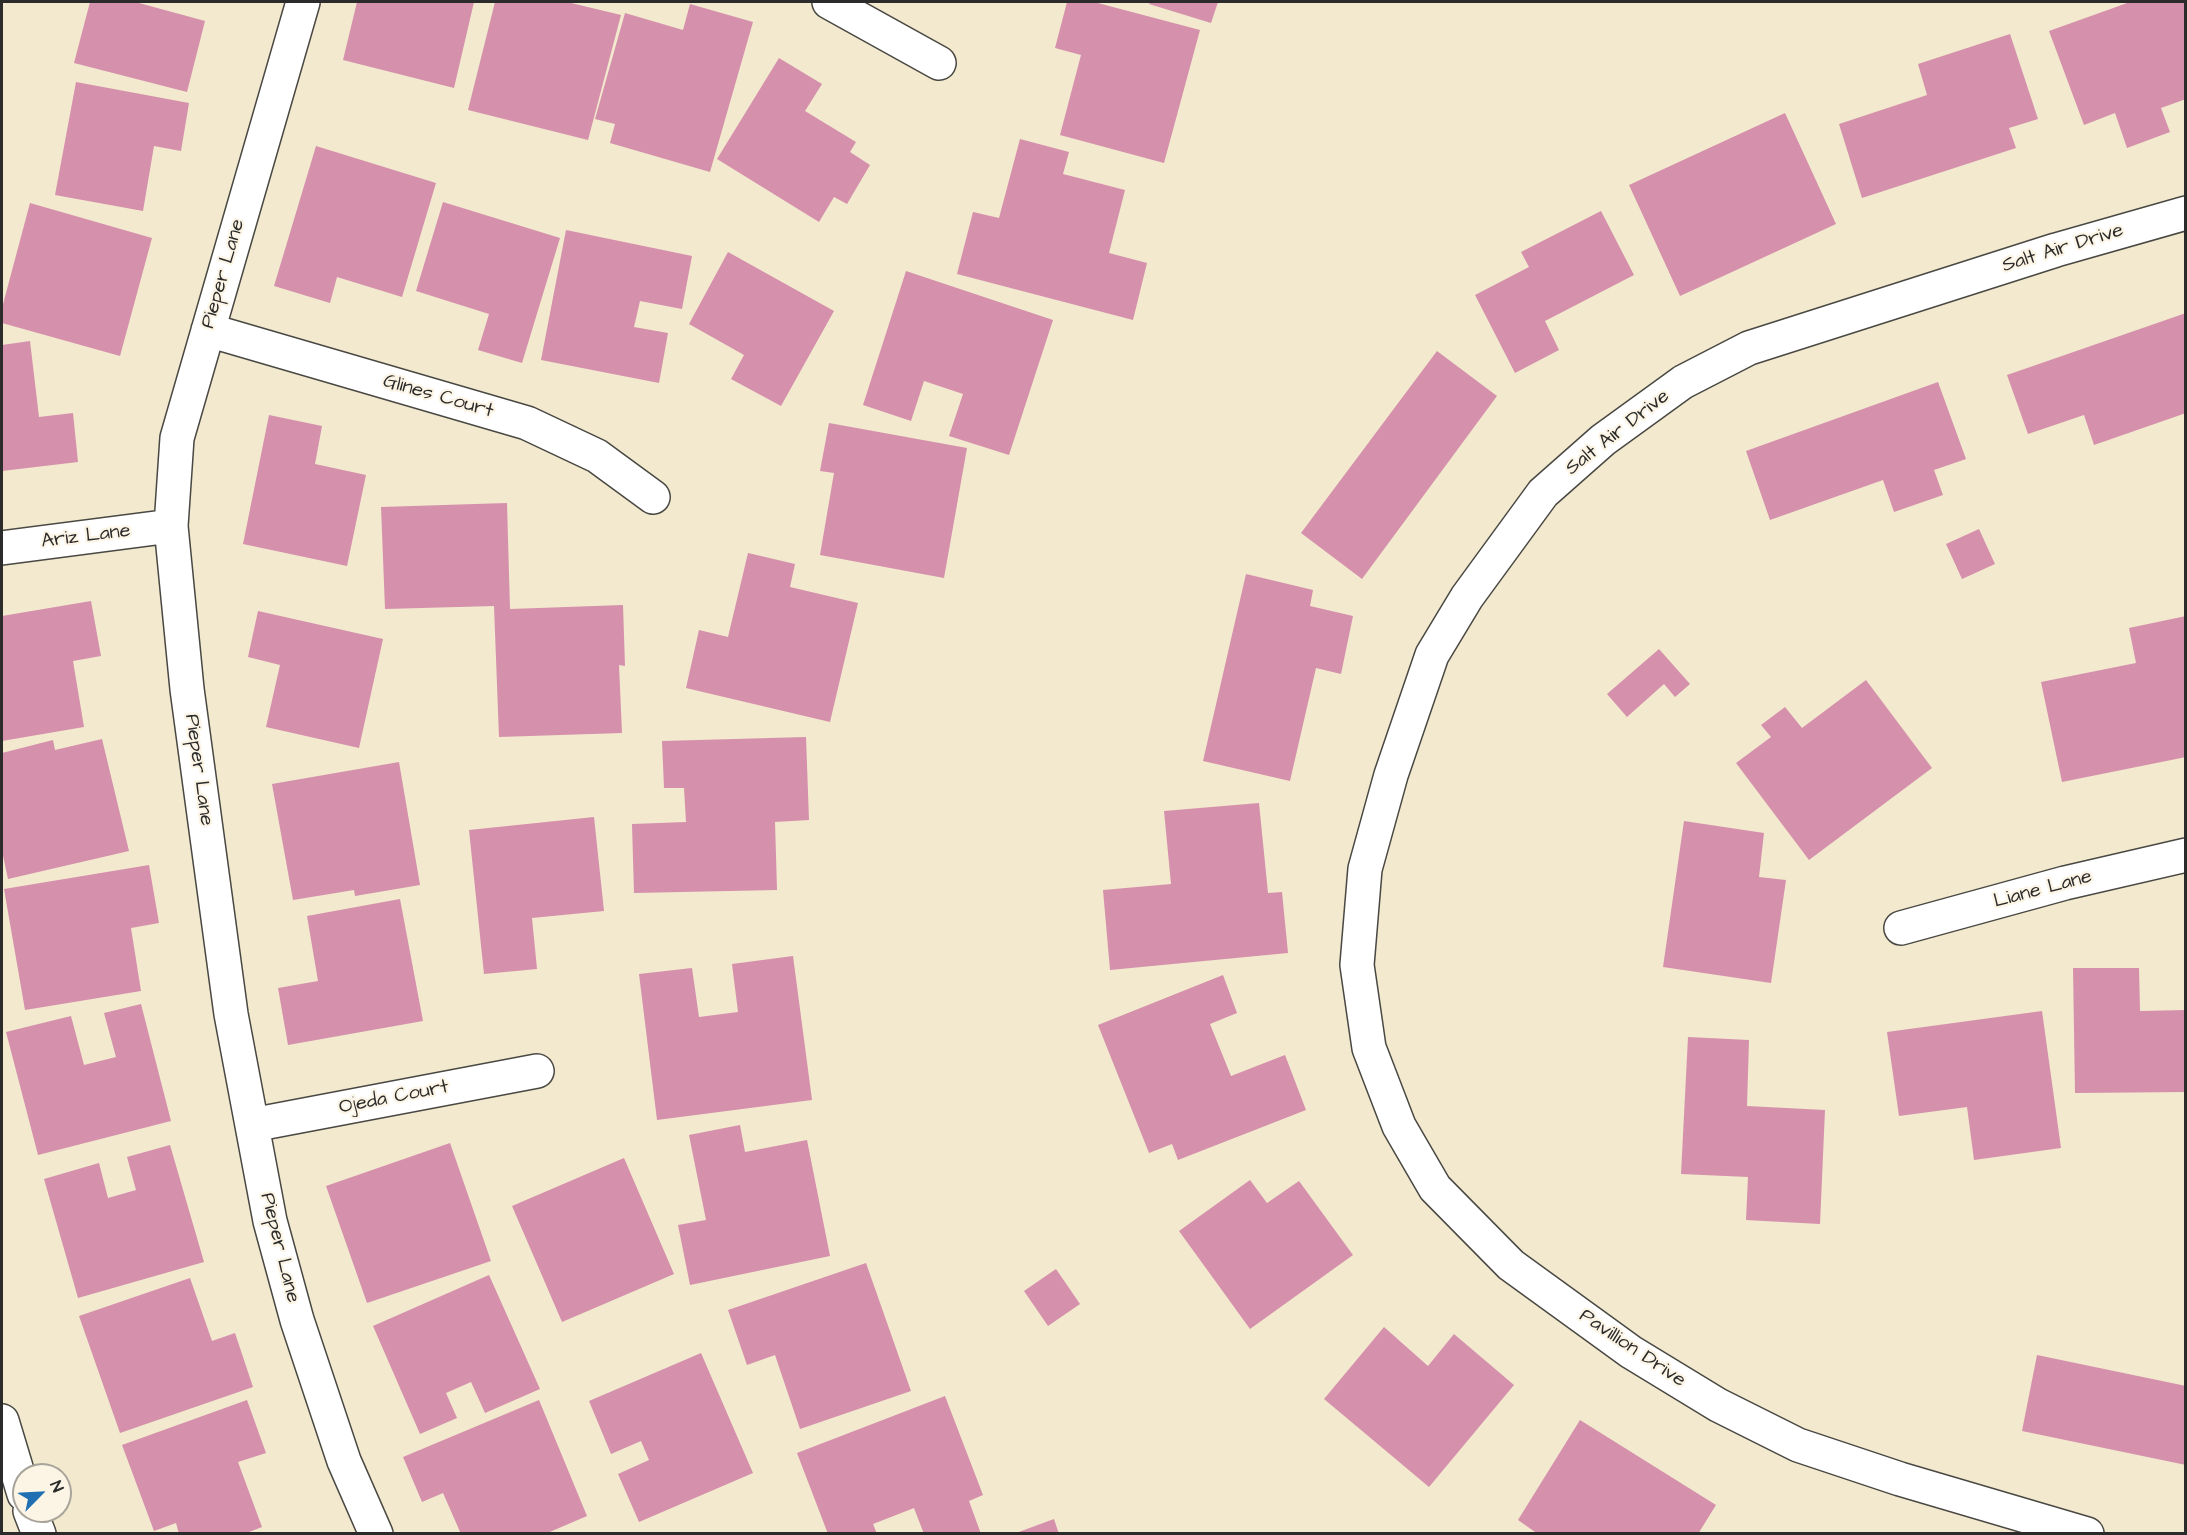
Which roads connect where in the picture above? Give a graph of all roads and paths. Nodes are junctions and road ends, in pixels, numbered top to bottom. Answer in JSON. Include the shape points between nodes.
{"nodes":[{"id":1,"x":303,"y":2,"type":"edge"},
{"id":2,"x":830,"y":2,"type":"edge"},
{"id":3,"x":939,"y":63,"type":"dead end"},
{"id":4,"x":2186,"y":213,"type":"edge"},
{"id":5,"x":208,"y":330,"type":"junction"},
{"id":6,"x":653,"y":497,"type":"dead end"},
{"id":7,"x":171,"y":526,"type":"junction"},
{"id":8,"x":2,"y":548,"type":"edge"},
{"id":9,"x":2186,"y":855,"type":"edge"},
{"id":10,"x":1901,"y":927,"type":"dead end"},
{"id":11,"x":1357,"y":965,"type":"joint"},
{"id":12,"x":537,"y":1071,"type":"dead end"},
{"id":13,"x":252,"y":1125,"type":"junction"},
{"id":14,"x":2,"y":1421,"type":"edge"},
{"id":15,"x":15,"y":1463,"type":"edge"},
{"id":16,"x":376,"y":1533,"type":"edge"},
{"id":17,"x":2087,"y":1533,"type":"edge"}],
"edges":[{"from":1,"to":5,"type":"street","name":"Pieper Lane"},
{"from":2,"to":3,"type":"street"},
{"from":4,"to":11,"type":"street","name":"Salt Air Drive","via":[[2056,250],[1749,348],[1683,382],[1603,440],[1543,493],[1467,597],[1432,655],[1391,775],[1365,869]]},
{"from":5,"to":6,"type":"street","name":"Glines Court","via":[[527,423],[597,456]]},
{"from":5,"to":7,"type":"street","name":"Pieper Lane","via":[[177,438]]},
{"from":7,"to":8,"type":"street","name":"Ariz Lane"},
{"from":7,"to":13,"type":"street","name":"Pieper Lane","via":[[188,701],[231,1014]]},
{"from":9,"to":10,"type":"street","name":"Liane Lane"},
{"from":11,"to":17,"type":"street","name":"Pavillion Drive","via":[[1369,1048],[1399,1126],[1435,1188],[1511,1265],[1631,1353],[1718,1405],[1798,1445]]},
{"from":12,"to":13,"type":"street","name":"Ojeda Court"},
{"from":13,"to":16,"type":"street","name":"Pieper Lane","via":[[270,1221],[297,1320],[344,1461]]},
{"from":14,"to":15,"type":"street"}]}
